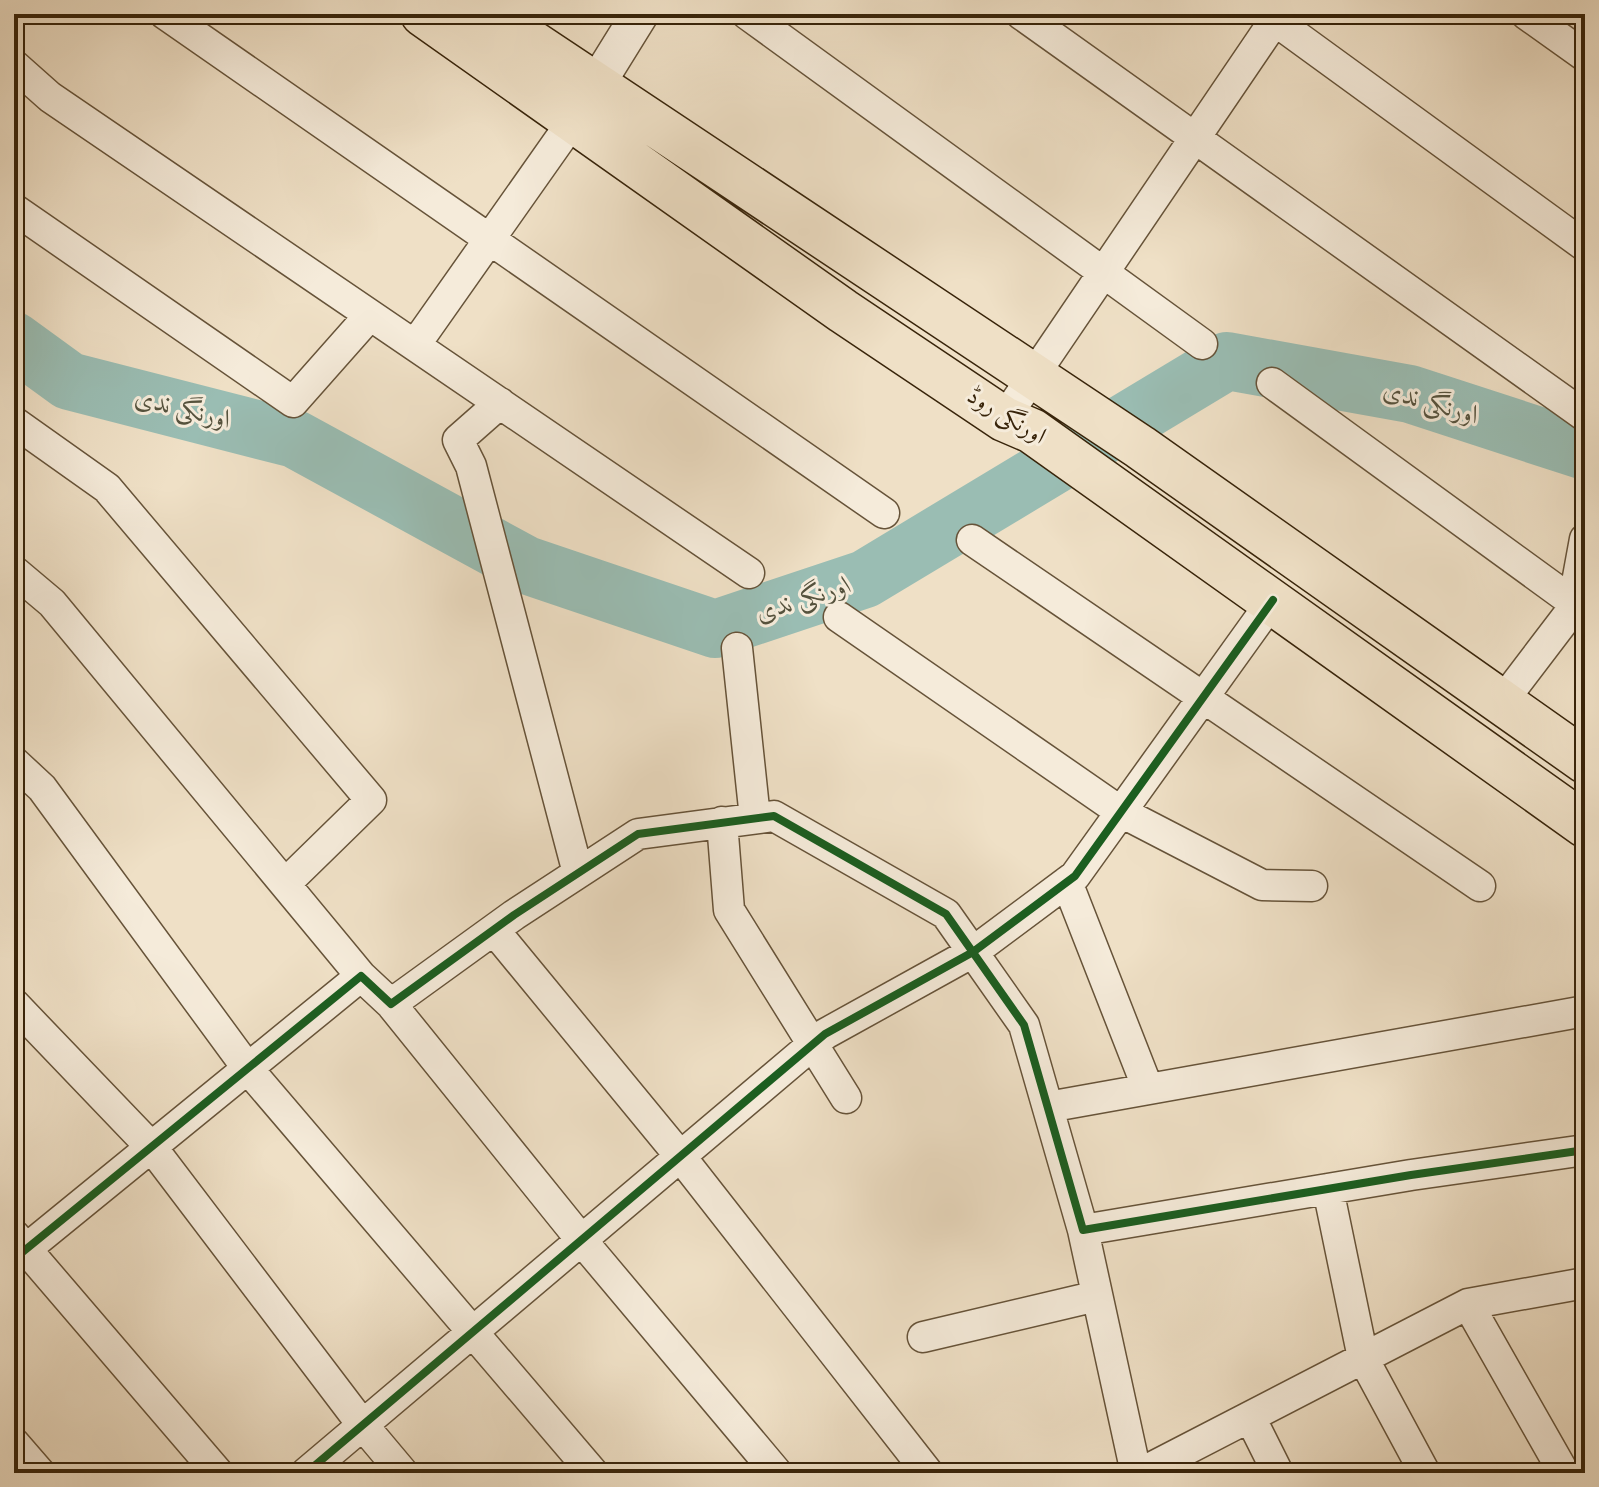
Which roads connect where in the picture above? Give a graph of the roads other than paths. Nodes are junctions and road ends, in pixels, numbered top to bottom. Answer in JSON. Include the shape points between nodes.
{"nodes":[{"id":1,"x":165,"y":14,"type":"edge"},
{"id":2,"x":423,"y":14,"type":"edge"},
{"id":3,"x":489,"y":14,"type":"edge"},
{"id":4,"x":640,"y":14,"type":"edge"},
{"id":5,"x":747,"y":14,"type":"edge"},
{"id":6,"x":1021,"y":14,"type":"edge"},
{"id":7,"x":1526,"y":14,"type":"edge"},
{"id":8,"x":1273,"y":16,"type":"edge"},
{"id":9,"x":1585,"y":56,"type":"edge"},
{"id":10,"x":14,"y":65,"type":"edge"},
{"id":11,"x":585,"y":103,"type":"junction"},
{"id":12,"x":1196,"y":139,"type":"junction"},
{"id":13,"x":14,"y":209,"type":"edge"},
{"id":14,"x":490,"y":240,"type":"junction"},
{"id":15,"x":1585,"y":246,"type":"edge"},
{"id":16,"x":1105,"y":274,"type":"junction"},
{"id":17,"x":370,"y":315,"type":"junction"},
{"id":18,"x":1202,"y":344,"type":"dead end"},
{"id":19,"x":415,"y":345,"type":"junction"},
{"id":20,"x":1036,"y":377,"type":"junction"},
{"id":21,"x":1272,"y":383,"type":"dead end"},
{"id":22,"x":500,"y":403,"type":"junction"},
{"id":23,"x":1585,"y":416,"type":"edge"},
{"id":24,"x":14,"y":422,"type":"edge"},
{"id":25,"x":1018,"y":425,"type":"junction"},
{"id":26,"x":884,"y":513,"type":"dead end"},
{"id":27,"x":1585,"y":539,"type":"edge"},
{"id":28,"x":972,"y":540,"type":"dead end"},
{"id":29,"x":14,"y":571,"type":"edge"},
{"id":30,"x":749,"y":573,"type":"dead end"},
{"id":31,"x":1273,"y":600,"type":"junction"},
{"id":32,"x":1576,"y":610,"type":"edge"},
{"id":33,"x":839,"y":617,"type":"dead end"},
{"id":34,"x":737,"y":648,"type":"dead end"},
{"id":35,"x":1202,"y":699,"type":"junction"},
{"id":36,"x":1502,"y":702,"type":"junction"},
{"id":37,"x":1585,"y":761,"type":"edge"},
{"id":38,"x":14,"y":762,"type":"edge"},
{"id":39,"x":1121,"y":812,"type":"junction"},
{"id":40,"x":755,"y":818,"type":"junction"},
{"id":41,"x":722,"y":822,"type":"junction"},
{"id":42,"x":1585,"y":825,"type":"edge"},
{"id":43,"x":578,"y":873,"type":"junction"},
{"id":44,"x":1067,"y":882,"type":"junction"},
{"id":45,"x":285,"y":884,"type":"junction"},
{"id":46,"x":1312,"y":886,"type":"dead end"},
{"id":47,"x":1480,"y":886,"type":"dead end"},
{"id":48,"x":494,"y":930,"type":"junction"},
{"id":49,"x":973,"y":952,"type":"junction"},
{"id":50,"x":361,"y":976,"type":"junction"},
{"id":51,"x":14,"y":1004,"type":"edge"},
{"id":52,"x":391,"y":1004,"type":"junction"},
{"id":53,"x":1585,"y":1011,"type":"edge"},
{"id":54,"x":811,"y":1045,"type":"junction"},
{"id":55,"x":248,"y":1069,"type":"junction"},
{"id":56,"x":1148,"y":1089,"type":"junction"},
{"id":57,"x":846,"y":1098,"type":"dead end"},
{"id":58,"x":1048,"y":1107,"type":"junction"},
{"id":59,"x":153,"y":1149,"type":"junction"},
{"id":60,"x":1585,"y":1150,"type":"edge"},
{"id":61,"x":680,"y":1156,"type":"junction"},
{"id":62,"x":1328,"y":1189,"type":"junction"},
{"id":63,"x":1083,"y":1230,"type":"junction"},
{"id":64,"x":583,"y":1242,"type":"junction"},
{"id":65,"x":18,"y":1248,"type":"edge"},
{"id":66,"x":1585,"y":1283,"type":"edge"},
{"id":67,"x":1097,"y":1296,"type":"junction"},
{"id":68,"x":1468,"y":1304,"type":"junction"},
{"id":69,"x":475,"y":1331,"type":"junction"},
{"id":70,"x":923,"y":1337,"type":"dead end"},
{"id":71,"x":1363,"y":1358,"type":"junction"},
{"id":72,"x":1250,"y":1417,"type":"junction"},
{"id":73,"x":361,"y":1423,"type":"junction"},
{"id":74,"x":14,"y":1443,"type":"edge"},
{"id":75,"x":40,"y":1473,"type":"edge"},
{"id":76,"x":218,"y":1473,"type":"edge"},
{"id":77,"x":306,"y":1473,"type":"edge"},
{"id":78,"x":403,"y":1473,"type":"edge"},
{"id":79,"x":593,"y":1473,"type":"edge"},
{"id":80,"x":777,"y":1473,"type":"edge"},
{"id":81,"x":928,"y":1473,"type":"edge"},
{"id":82,"x":1138,"y":1473,"type":"edge"},
{"id":83,"x":1278,"y":1473,"type":"edge"},
{"id":84,"x":1425,"y":1473,"type":"edge"},
{"id":85,"x":1564,"y":1473,"type":"edge"}],
"edges":[{"from":1,"to":14,"type":"street"},
{"from":2,"to":11,"type":"main road","name":"اورنگی روڈ"},
{"from":3,"to":11,"type":"main road","name":"اورنگی روڈ"},
{"from":4,"to":11,"type":"street"},
{"from":5,"to":16,"type":"street"},
{"from":6,"to":12,"type":"street"},
{"from":7,"to":9,"type":"street"},
{"from":8,"to":12,"type":"street"},
{"from":8,"to":15,"type":"street"},
{"from":10,"to":17,"type":"street","via":[[50,97]]},
{"from":11,"to":14,"type":"street"},
{"from":11,"to":20,"type":"main road","name":"اورنگی روڈ"},
{"from":11,"to":25,"type":"main road","name":"اورنگی روڈ","via":[[843,311]]},
{"from":12,"to":16,"type":"street"},
{"from":12,"to":23,"type":"street"},
{"from":13,"to":17,"type":"street","via":[[293,402]]},
{"from":14,"to":19,"type":"street"},
{"from":14,"to":26,"type":"street"},
{"from":16,"to":18,"type":"street"},
{"from":16,"to":20,"type":"street"},
{"from":17,"to":19,"type":"street"},
{"from":19,"to":22,"type":"street"},
{"from":20,"to":25,"type":"street"},
{"from":20,"to":36,"type":"main road","name":"اورنگی روڈ"},
{"from":21,"to":32,"type":"street"},
{"from":22,"to":30,"type":"street"},
{"from":22,"to":43,"type":"street","via":[[458,440],[471,466]]},
{"from":24,"to":45,"type":"street","via":[[107,488],[371,800]]},
{"from":25,"to":31,"type":"main road","name":"اورنگی روڈ"},
{"from":27,"to":32,"type":"street"},
{"from":28,"to":35,"type":"street"},
{"from":29,"to":45,"type":"street","via":[[52,603]]},
{"from":31,"to":35,"type":"street"},
{"from":31,"to":42,"type":"main road","name":"اورنگی روڈ"},
{"from":32,"to":36,"type":"street"},
{"from":33,"to":39,"type":"street"},
{"from":34,"to":40,"type":"street"},
{"from":35,"to":39,"type":"street"},
{"from":35,"to":47,"type":"street"},
{"from":36,"to":37,"type":"main road","name":"اورنگی روڈ"},
{"from":38,"to":55,"type":"street","via":[[42,788]]},
{"from":39,"to":44,"type":"street"},
{"from":39,"to":46,"type":"street","via":[[1262,885]]},
{"from":40,"to":41,"type":"street"},
{"from":40,"to":49,"type":"street","via":[[774,816],[946,914]]},
{"from":41,"to":43,"type":"street","via":[[638,834]]},
{"from":41,"to":54,"type":"street","via":[[729,910]]},
{"from":43,"to":48,"type":"street"},
{"from":44,"to":49,"type":"street"},
{"from":44,"to":56,"type":"street"},
{"from":45,"to":50,"type":"street"},
{"from":48,"to":52,"type":"street"},
{"from":48,"to":61,"type":"street"},
{"from":49,"to":54,"type":"street"},
{"from":49,"to":58,"type":"street","via":[[1024,1025]]},
{"from":50,"to":52,"type":"street"},
{"from":50,"to":55,"type":"street"},
{"from":51,"to":59,"type":"street"},
{"from":52,"to":64,"type":"street"},
{"from":53,"to":56,"type":"street"},
{"from":54,"to":57,"type":"street"},
{"from":54,"to":61,"type":"street"},
{"from":55,"to":59,"type":"street"},
{"from":55,"to":69,"type":"street"},
{"from":56,"to":58,"type":"street"},
{"from":58,"to":63,"type":"street"},
{"from":59,"to":65,"type":"street"},
{"from":59,"to":73,"type":"street"},
{"from":60,"to":62,"type":"street"},
{"from":61,"to":64,"type":"street"},
{"from":61,"to":81,"type":"street"},
{"from":62,"to":63,"type":"street"},
{"from":62,"to":71,"type":"street"},
{"from":63,"to":67,"type":"street"},
{"from":64,"to":69,"type":"street"},
{"from":64,"to":80,"type":"street"},
{"from":65,"to":76,"type":"street"},
{"from":66,"to":68,"type":"street"},
{"from":67,"to":70,"type":"street"},
{"from":67,"to":82,"type":"street"},
{"from":68,"to":71,"type":"street"},
{"from":68,"to":85,"type":"street"},
{"from":69,"to":73,"type":"street"},
{"from":69,"to":79,"type":"street"},
{"from":71,"to":72,"type":"street"},
{"from":71,"to":84,"type":"street"},
{"from":72,"to":82,"type":"street"},
{"from":72,"to":83,"type":"street"},
{"from":73,"to":77,"type":"street"},
{"from":73,"to":78,"type":"street"},
{"from":74,"to":75,"type":"street"}]}
